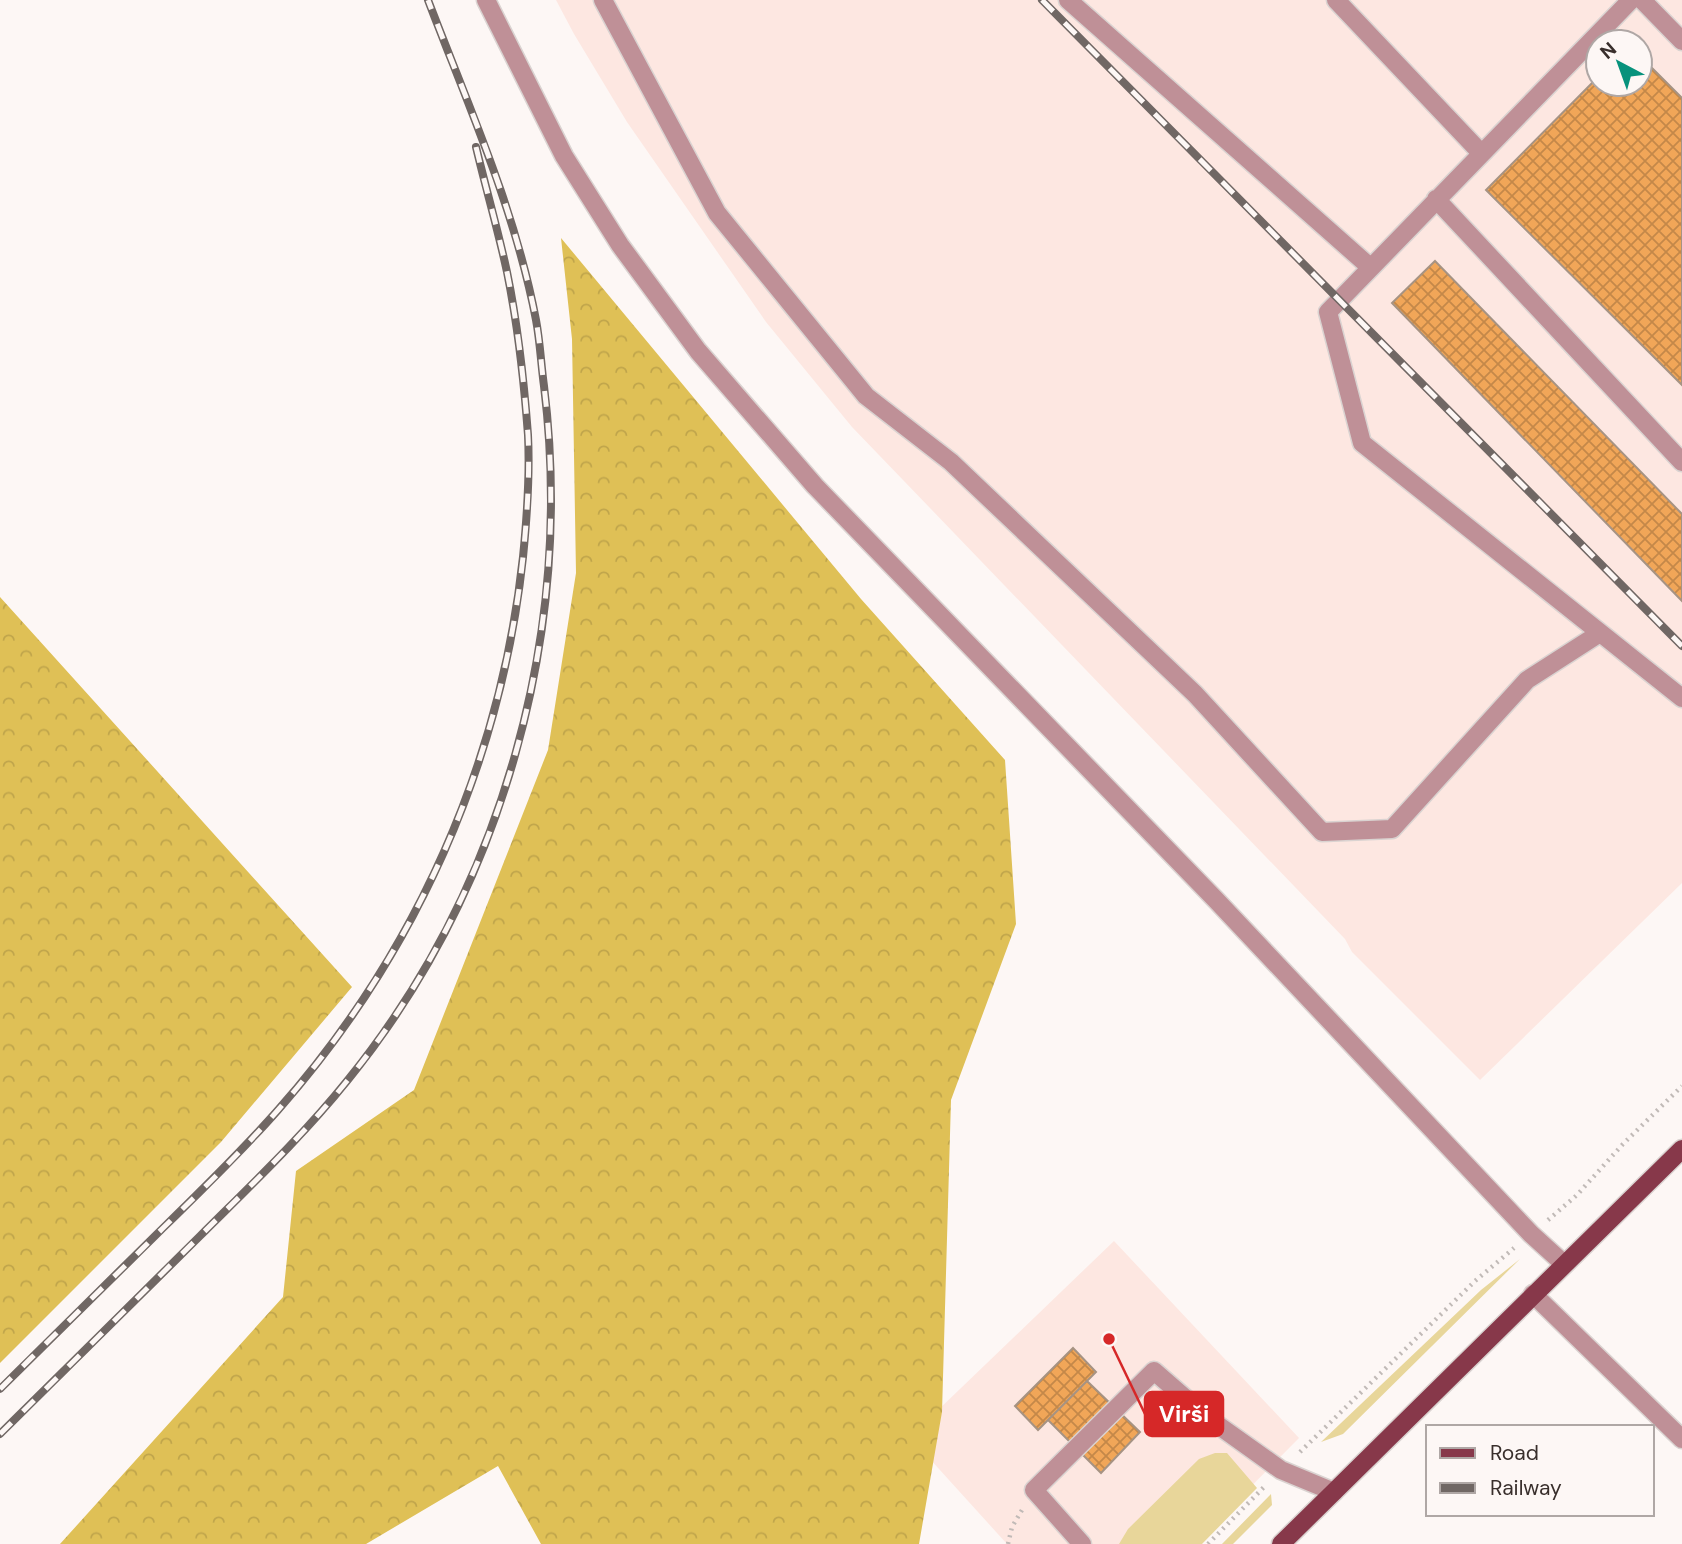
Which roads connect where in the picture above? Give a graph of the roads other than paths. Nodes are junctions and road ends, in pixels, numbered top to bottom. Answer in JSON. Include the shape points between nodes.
{"nodes":[{"id":1,"x":486,"y":0,"type":"edge"},
{"id":2,"x":603,"y":0,"type":"edge"},
{"id":3,"x":1068,"y":0,"type":"edge"},
{"id":4,"x":1336,"y":0,"type":"edge"},
{"id":5,"x":1631,"y":0,"type":"edge"},
{"id":6,"x":1642,"y":0,"type":"edge"},
{"id":7,"x":1682,"y":41,"type":"edge"},
{"id":8,"x":1481,"y":153,"type":"junction"},
{"id":9,"x":1436,"y":199,"type":"junction"},
{"id":10,"x":1370,"y":267,"type":"junction"},
{"id":11,"x":1682,"y":462,"type":"edge"},
{"id":12,"x":1600,"y":633,"type":"junction"},
{"id":13,"x":1682,"y":698,"type":"edge"},
{"id":14,"x":1682,"y":1149,"type":"edge"},
{"id":15,"x":1564,"y":1264,"type":"junction"},
{"id":16,"x":1533,"y":1294,"type":"junction"},
{"id":17,"x":1682,"y":1439,"type":"edge"},
{"id":18,"x":1334,"y":1492,"type":"junction"},
{"id":19,"x":1082,"y":1544,"type":"edge"},
{"id":20,"x":1281,"y":1544,"type":"edge"}],
"edges":[{"from":1,"to":15,"type":"street","via":[[564,156],[620,245],[698,351],[815,486]]},
{"from":2,"to":12,"type":"street","via":[[718,213],[866,396],[951,462],[1195,694],[1322,832],[1392,829],[1527,680]]},
{"from":3,"to":10,"type":"street"},
{"from":4,"to":8,"type":"street"},
{"from":5,"to":8,"type":"street"},
{"from":6,"to":7,"type":"street"},
{"from":8,"to":9,"type":"street"},
{"from":9,"to":10,"type":"street"},
{"from":9,"to":11,"type":"street"},
{"from":10,"to":12,"type":"street","via":[[1328,312],[1362,443]]},
{"from":12,"to":13,"type":"street"},
{"from":14,"to":15,"type":"main road"},
{"from":15,"to":16,"type":"main road"},
{"from":16,"to":17,"type":"street"},
{"from":16,"to":18,"type":"main road"},
{"from":18,"to":19,"type":"street","via":[[1281,1470],[1208,1418],[1154,1371],[1034,1490]]},
{"from":18,"to":20,"type":"main road"}]}
